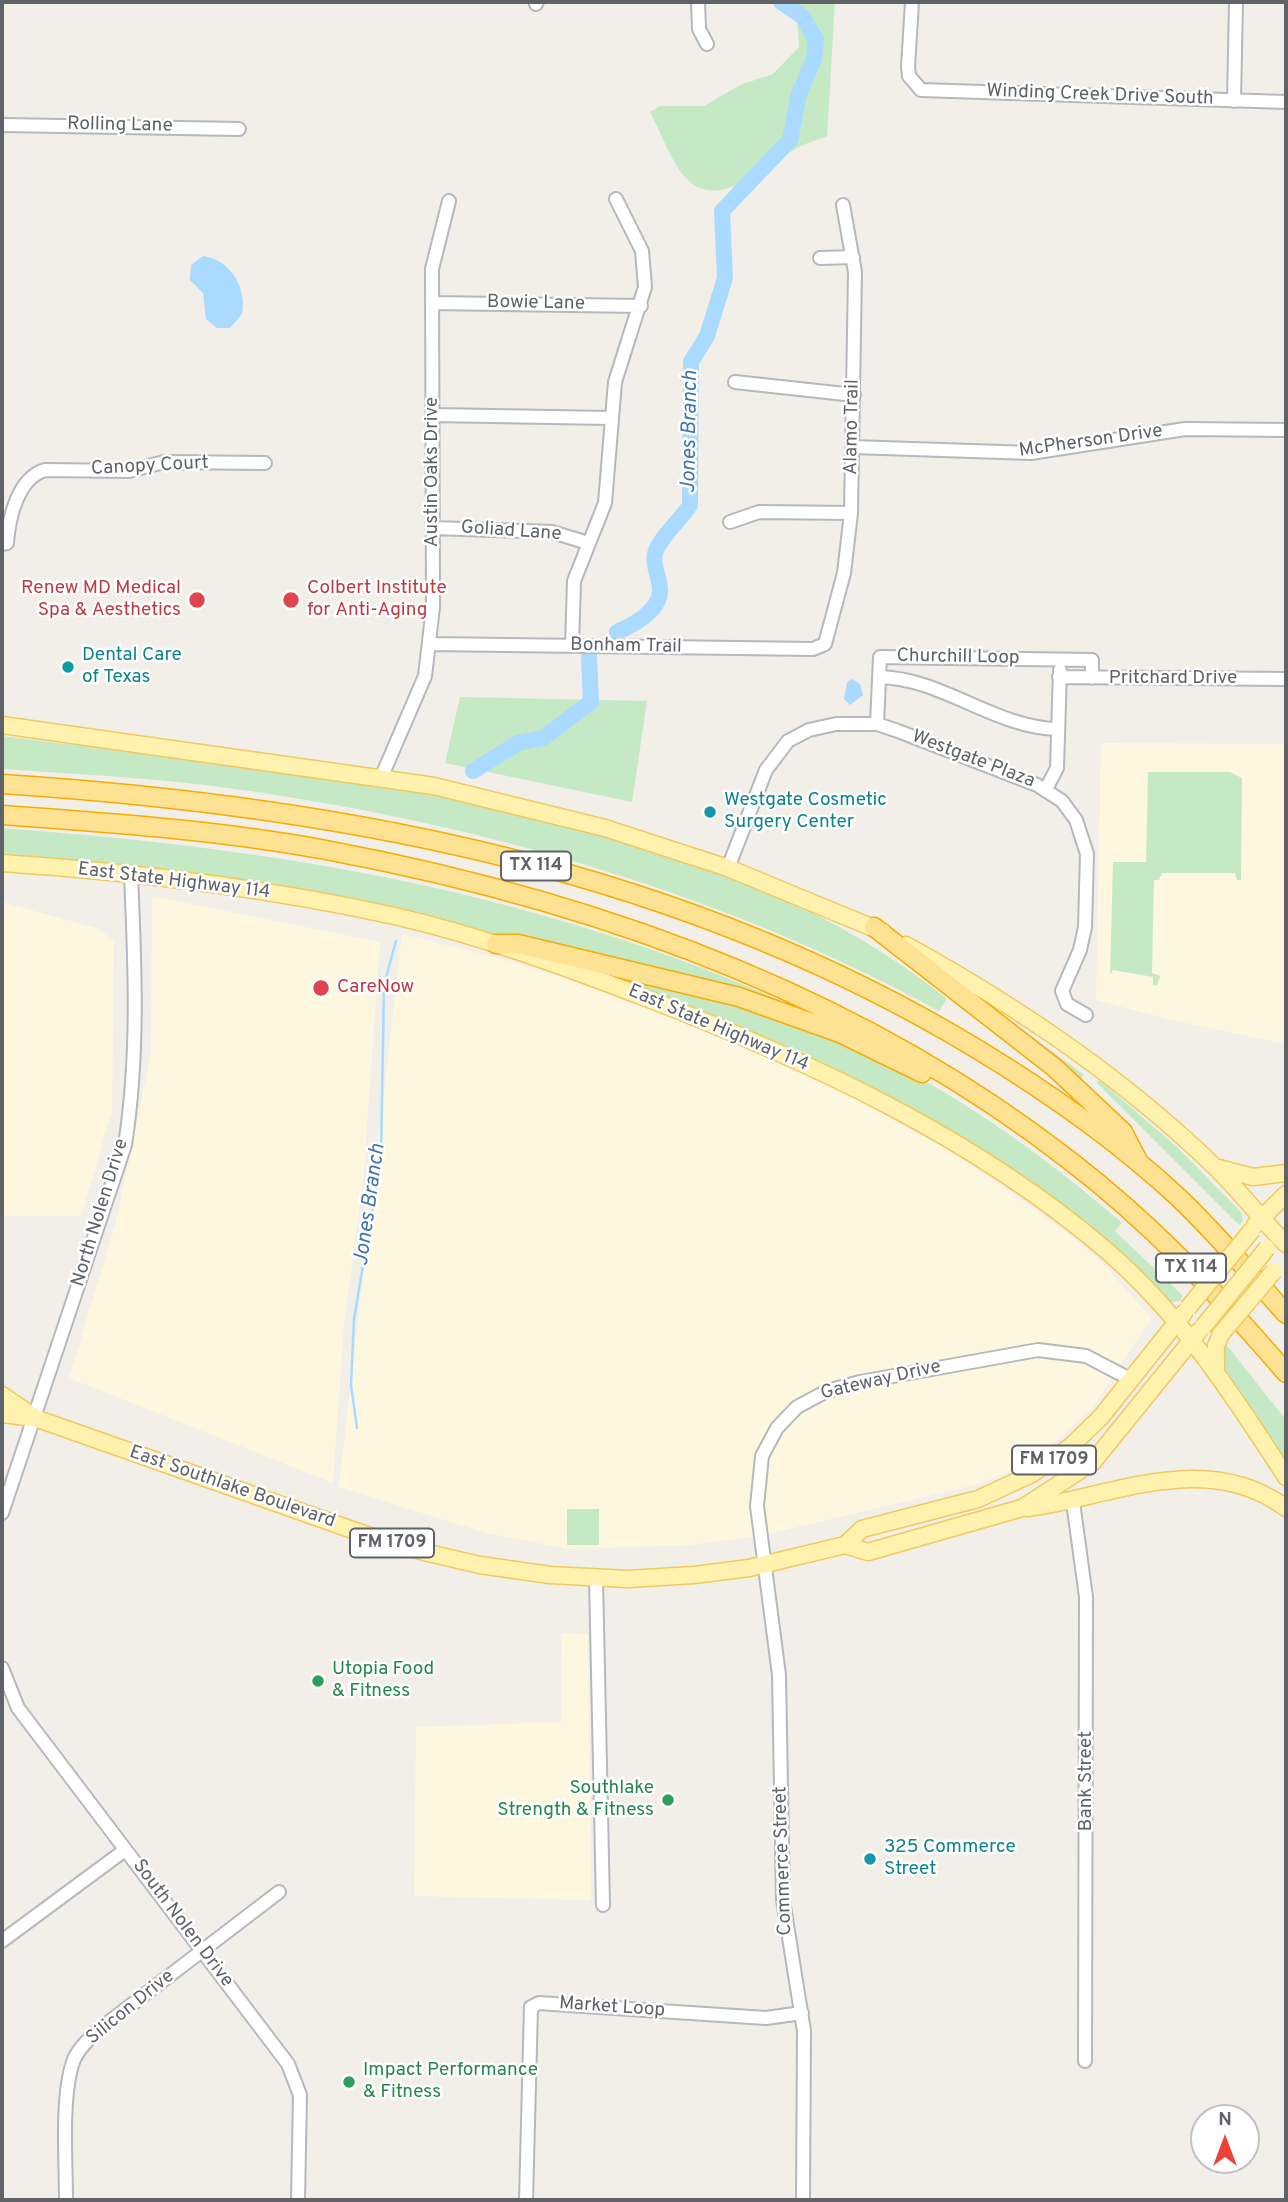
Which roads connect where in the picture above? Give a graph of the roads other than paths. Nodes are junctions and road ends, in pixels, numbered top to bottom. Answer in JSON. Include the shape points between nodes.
{"nodes":[{"id":1,"x":698,"y":2,"type":"edge"},
{"id":2,"x":912,"y":2,"type":"edge"},
{"id":3,"x":1236,"y":2,"type":"edge"},
{"id":4,"x":707,"y":44,"type":"dead end"},
{"id":5,"x":1234,"y":101,"type":"junction"},
{"id":6,"x":1286,"y":102,"type":"edge"},
{"id":7,"x":2,"y":125,"type":"edge"},
{"id":8,"x":239,"y":129,"type":"dead end"},
{"id":9,"x":616,"y":199,"type":"dead end"},
{"id":10,"x":449,"y":201,"type":"dead end"},
{"id":11,"x":843,"y":205,"type":"dead end"},
{"id":12,"x":853,"y":257,"type":"junction"},
{"id":13,"x":820,"y":258,"type":"dead end"},
{"id":14,"x":432,"y":303,"type":"junction"},
{"id":15,"x":641,"y":306,"type":"junction"},
{"id":16,"x":735,"y":382,"type":"dead end"},
{"id":17,"x":854,"y":395,"type":"junction"},
{"id":18,"x":433,"y":415,"type":"junction"},
{"id":19,"x":610,"y":418,"type":"junction"},
{"id":20,"x":1286,"y":430,"type":"edge"},
{"id":21,"x":853,"y":447,"type":"junction"},
{"id":22,"x":265,"y":463,"type":"dead end"},
{"id":23,"x":852,"y":513,"type":"junction"},
{"id":24,"x":730,"y":522,"type":"dead end"},
{"id":25,"x":433,"y":528,"type":"junction"},
{"id":26,"x":588,"y":543,"type":"junction"},
{"id":27,"x":2,"y":544,"type":"edge"},
{"id":28,"x":430,"y":644,"type":"junction"},
{"id":29,"x":572,"y":646,"type":"junction"},
{"id":30,"x":822,"y":646,"type":"joint"},
{"id":31,"x":1060,"y":660,"type":"junction"},
{"id":32,"x":879,"y":677,"type":"junction"},
{"id":33,"x":1059,"y":677,"type":"junction"},
{"id":34,"x":1092,"y":678,"type":"junction"},
{"id":35,"x":1286,"y":679,"type":"edge"},
{"id":36,"x":877,"y":724,"type":"junction"},
{"id":37,"x":2,"y":725,"type":"edge"},
{"id":38,"x":1058,"y":729,"type":"junction"},
{"id":39,"x":381,"y":778,"type":"junction"},
{"id":40,"x":2,"y":784,"type":"edge"},
{"id":41,"x":1046,"y":789,"type":"junction"},
{"id":42,"x":2,"y":815,"type":"edge"},
{"id":43,"x":2,"y":863,"type":"edge"},
{"id":44,"x":728,"y":868,"type":"junction"},
{"id":45,"x":131,"y":875,"type":"junction"},
{"id":46,"x":874,"y":927,"type":"junction"},
{"id":47,"x":496,"y":944,"type":"junction"},
{"id":48,"x":1086,"y":1015,"type":"dead end"},
{"id":49,"x":1068,"y":1159,"type":"junction"},
{"id":50,"x":1142,"y":1167,"type":"junction"},
{"id":51,"x":1215,"y":1167,"type":"junction"},
{"id":52,"x":1286,"y":1172,"type":"edge"},
{"id":53,"x":1286,"y":1194,"type":"edge"},
{"id":54,"x":1256,"y":1225,"type":"junction"},
{"id":55,"x":1279,"y":1239,"type":"edge"},
{"id":56,"x":1280,"y":1270,"type":"edge"},
{"id":57,"x":1183,"y":1314,"type":"junction"},
{"id":58,"x":1286,"y":1314,"type":"edge"},
{"id":59,"x":1198,"y":1332,"type":"junction"},
{"id":60,"x":1216,"y":1370,"type":"junction"},
{"id":61,"x":1286,"y":1373,"type":"edge"},
{"id":62,"x":1130,"y":1379,"type":"junction"},
{"id":63,"x":2,"y":1395,"type":"edge"},
{"id":64,"x":2,"y":1414,"type":"edge"},
{"id":65,"x":35,"y":1418,"type":"junction"},
{"id":66,"x":1093,"y":1462,"type":"junction"},
{"id":67,"x":1286,"y":1477,"type":"edge"},
{"id":68,"x":1073,"y":1502,"type":"junction"},
{"id":69,"x":1022,"y":1508,"type":"junction"},
{"id":70,"x":1286,"y":1508,"type":"edge"},
{"id":71,"x":2,"y":1513,"type":"edge"},
{"id":72,"x":845,"y":1545,"type":"junction"},
{"id":73,"x":765,"y":1564,"type":"junction"},
{"id":74,"x":596,"y":1578,"type":"junction"},
{"id":75,"x":2,"y":1668,"type":"edge"},
{"id":76,"x":125,"y":1850,"type":"junction"},
{"id":77,"x":279,"y":1892,"type":"dead end"},
{"id":78,"x":603,"y":1905,"type":"dead end"},
{"id":79,"x":2,"y":1941,"type":"edge"},
{"id":80,"x":203,"y":1951,"type":"junction"},
{"id":81,"x":802,"y":2013,"type":"junction"},
{"id":82,"x":1085,"y":2061,"type":"dead end"},
{"id":83,"x":66,"y":2200,"type":"edge"},
{"id":84,"x":298,"y":2200,"type":"edge"},
{"id":85,"x":527,"y":2200,"type":"edge"},
{"id":86,"x":803,"y":2200,"type":"edge"}],
"edges":[{"from":1,"to":4,"type":"street","via":[[699,29]]},
{"from":2,"to":5,"type":"street","name":"Winding Creek Drive South","via":[[908,67],[916,86],[930,91]]},
{"from":3,"to":5,"type":"street"},
{"from":5,"to":6,"type":"street","name":"Winding Creek Drive South"},
{"from":7,"to":8,"type":"street","name":"Rolling Lane"},
{"from":9,"to":15,"type":"street","via":[[642,251],[645,287]]},
{"from":10,"to":14,"type":"street","name":"Austin Oaks Drive","via":[[433,256]]},
{"from":11,"to":12,"type":"street","name":"Alamo Trail"},
{"from":12,"to":13,"type":"street"},
{"from":12,"to":17,"type":"street","name":"Alamo Trail"},
{"from":14,"to":15,"type":"street","name":"Bowie Lane"},
{"from":14,"to":18,"type":"street","name":"Austin Oaks Drive"},
{"from":15,"to":19,"type":"street","via":[[615,382]]},
{"from":16,"to":17,"type":"street"},
{"from":17,"to":21,"type":"street","name":"Alamo Trail"},
{"from":18,"to":19,"type":"street"},
{"from":18,"to":25,"type":"street","name":"Austin Oaks Drive"},
{"from":19,"to":26,"type":"street","via":[[605,503]]},
{"from":20,"to":21,"type":"street","name":"McPherson Drive","via":[[1185,429],[1031,453]]},
{"from":21,"to":23,"type":"street","name":"Alamo Trail"},
{"from":22,"to":27,"type":"street","name":"Canopy Court","via":[[164,462],[129,471],[45,470],[31,474],[24,483],[7,543]]},
{"from":23,"to":24,"type":"street","via":[[760,512]]},
{"from":23,"to":30,"type":"street","name":"Alamo Trail","via":[[844,572]]},
{"from":25,"to":26,"type":"street","name":"Goliad Lane","via":[[552,532]]},
{"from":25,"to":28,"type":"street","name":"Austin Oaks Drive"},
{"from":26,"to":29,"type":"street","via":[[575,581]]},
{"from":28,"to":29,"type":"street","name":"Bonham Trail"},
{"from":28,"to":39,"type":"street","name":"Austin Oaks Drive","via":[[417,701]]},
{"from":29,"to":30,"type":"street","name":"Bonham Trail"},
{"from":31,"to":32,"type":"street","name":"Churchill Loop","via":[[880,657]]},
{"from":31,"to":33,"type":"street"},
{"from":31,"to":34,"type":"street","name":"Churchill Loop","via":[[1092,660]]},
{"from":32,"to":36,"type":"street","name":"Churchill Loop"},
{"from":32,"to":38,"type":"street","via":[[905,678],[1034,727]]},
{"from":33,"to":34,"type":"street","name":"Pritchard Drive"},
{"from":33,"to":38,"type":"street"},
{"from":34,"to":35,"type":"street","name":"Pritchard Drive"},
{"from":36,"to":41,"type":"street","name":"Westgate Plaza"},
{"from":36,"to":44,"type":"street","name":"Westgate Plaza","via":[[822,726],[788,741],[766,770]]},
{"from":37,"to":39,"type":"main road"},
{"from":38,"to":41,"type":"street","via":[[1057,768]]},
{"from":39,"to":44,"type":"main road","via":[[434,786],[605,828]]},
{"from":40,"to":50,"type":"highway","number":"TX 114","via":[[195,799],[356,823],[593,881],[680,909],[833,972],[947,1032],[1074,1113]]},
{"from":41,"to":48,"type":"street","name":"Westgate Plaza","via":[[1070,811],[1086,847],[1084,934],[1062,991],[1067,1004]]},
{"from":42,"to":49,"type":"highway","number":"TX 114","via":[[146,826],[324,850],[494,886],[615,922],[766,979],[889,1040]]},
{"from":43,"to":45,"type":"main road","name":"East State Highway 114"},
{"from":44,"to":46,"type":"main road"},
{"from":45,"to":47,"type":"main road","name":"East State Highway 114","via":[[320,901]]},
{"from":45,"to":65,"type":"street","name":"North Nolen Drive","via":[[136,1000],[133,1091],[125,1145]]},
{"from":46,"to":50,"type":"highway","via":[[1055,1068],[1123,1132]]},
{"from":46,"to":51,"type":"main road","via":[[1021,1012],[1110,1076]]},
{"from":47,"to":49,"type":"highway","via":[[518,944],[695,986],[788,1014],[875,1048],[940,1083],[1047,1153]]},
{"from":47,"to":57,"type":"main road","name":"East State Highway 114","via":[[755,1041],[881,1102],[962,1147],[1064,1218]]},
{"from":49,"to":61,"type":"highway","number":"TX 114","via":[[1168,1245]]},
{"from":50,"to":58,"type":"highway","number":"TX 114","via":[[1203,1222]]},
{"from":51,"to":52,"type":"main road","via":[[1253,1177]]},
{"from":51,"to":54,"type":"main road"},
{"from":53,"to":54,"type":"main road","name":"East Southlake Boulevard"},
{"from":54,"to":55,"type":"main road"},
{"from":54,"to":57,"type":"main road","name":"East Southlake Boulevard","number":"FM 1709","bridge":true},
{"from":55,"to":59,"type":"main road","number":"FM 1709","bridge":true},
{"from":56,"to":60,"type":"main road","bridge":true,"via":[[1221,1334]]},
{"from":57,"to":59,"type":"main road","name":"East State Highway 114"},
{"from":57,"to":62,"type":"main road","name":"East Southlake Boulevard","number":"FM 1709"},
{"from":59,"to":60,"type":"main road","name":"East State Highway 114"},
{"from":59,"to":66,"type":"main road","name":"East Southlake Boulevard","number":"FM 1709"},
{"from":60,"to":67,"type":"main road","name":"East State Highway 114"},
{"from":62,"to":72,"type":"main road","name":"East Southlake Boulevard","number":"FM 1709","via":[[1101,1417],[1032,1474],[978,1499],[862,1529]]},
{"from":62,"to":73,"type":"street","name":"Gateway Drive","via":[[1086,1356],[1038,1350],[860,1382],[811,1398],[777,1427],[762,1456],[757,1506]]},
{"from":63,"to":65,"type":"main road","name":"East Southlake Boulevard","number":"FM 1709"},
{"from":64,"to":65,"type":"main road","name":"East Southlake Boulevard","number":"FM 1709"},
{"from":65,"to":71,"type":"street"},
{"from":65,"to":74,"type":"main road","name":"East Southlake Boulevard","number":"FM 1709","via":[[424,1552],[480,1565]]},
{"from":66,"to":68,"type":"main road","via":[[1078,1483]]},
{"from":66,"to":69,"type":"main road","name":"East Southlake Boulevard","number":"FM 1709"},
{"from":68,"to":69,"type":"main road"},
{"from":68,"to":70,"type":"main road","via":[[1176,1477],[1215,1479],[1257,1490]]},
{"from":68,"to":82,"type":"street","name":"Bank Street","via":[[1086,1597]]},
{"from":69,"to":72,"type":"main road","name":"East Southlake Boulevard","number":"FM 1709","via":[[868,1552]]},
{"from":72,"to":73,"type":"main road","name":"East Southlake Boulevard","number":"FM 1709"},
{"from":73,"to":74,"type":"main road","name":"East Southlake Boulevard","number":"FM 1709","via":[[694,1576]]},
{"from":73,"to":81,"type":"street","name":"Commerce Street","via":[[779,1675],[783,1900]]},
{"from":74,"to":78,"type":"street"},
{"from":75,"to":76,"type":"street","name":"South Nolen Drive","via":[[18,1708]]},
{"from":76,"to":79,"type":"street"},
{"from":76,"to":80,"type":"street","name":"South Nolen Drive"},
{"from":77,"to":80,"type":"street","name":"Silicon Drive"},
{"from":80,"to":83,"type":"street","name":"Silicon Drive","via":[[97,2031],[74,2060],[69,2080]]},
{"from":80,"to":84,"type":"street","name":"South Nolen Drive","via":[[288,2064],[295,2080],[300,2095]]},
{"from":81,"to":85,"type":"street","name":"Market Loop","via":[[766,2018],[539,2003],[531,2007]]},
{"from":81,"to":86,"type":"street","name":"Commerce Street"}]}
